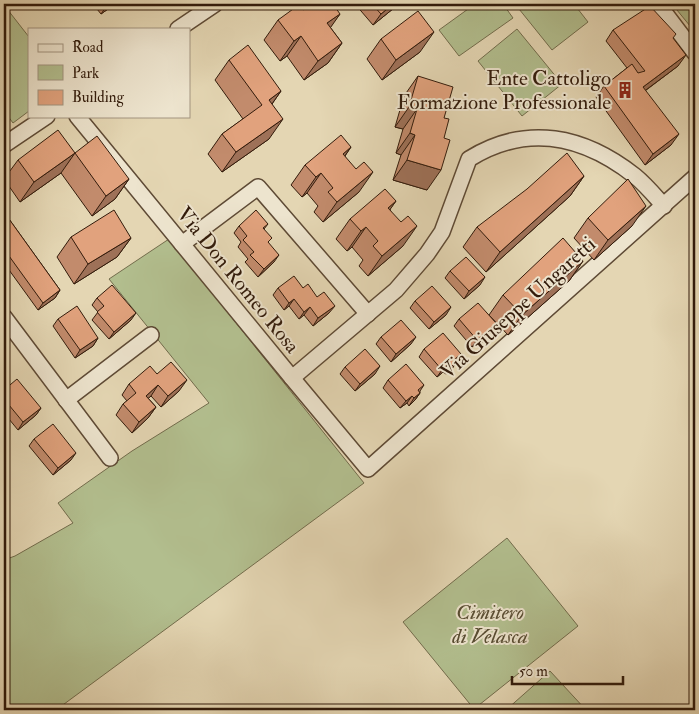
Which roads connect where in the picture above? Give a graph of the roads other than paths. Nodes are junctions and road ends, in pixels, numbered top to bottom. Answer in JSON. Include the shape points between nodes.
{"nodes":[{"id":1,"x":215,"y":4,"type":"edge"},
{"id":2,"x":658,"y":4,"type":"edge"},
{"id":3,"x":195,"y":9,"type":"edge"},
{"id":4,"x":179,"y":28,"type":"edge"},
{"id":5,"x":695,"y":53,"type":"edge"},
{"id":6,"x":44,"y":118,"type":"edge"},
{"id":7,"x":79,"y":118,"type":"edge"},
{"id":8,"x":4,"y":145,"type":"edge"},
{"id":9,"x":695,"y":177,"type":"edge"},
{"id":10,"x":664,"y":206,"type":"junction"},
{"id":11,"x":182,"y":244,"type":"junction"},
{"id":12,"x":368,"y":314,"type":"junction"},
{"id":13,"x":4,"y":317,"type":"edge"},
{"id":14,"x":151,"y":335,"type":"dead end"},
{"id":15,"x":292,"y":378,"type":"junction"},
{"id":16,"x":66,"y":400,"type":"junction"},
{"id":17,"x":110,"y":458,"type":"dead end"},
{"id":18,"x":368,"y":469,"type":"joint"}],
"edges":[{"from":1,"to":3,"type":"street"},
{"from":2,"to":5,"type":"street"},
{"from":3,"to":4,"type":"street"},
{"from":6,"to":8,"type":"street"},
{"from":7,"to":11,"type":"street","name":"Via Don Romeo Rosa"},
{"from":9,"to":10,"type":"street","name":"Via Giuseppe Ungaretti"},
{"from":10,"to":12,"type":"street","via":[[636,177],[601,153],[566,140],[528,137],[499,144],[469,159],[442,232],[396,290]]},
{"from":10,"to":18,"type":"street","name":"Via Giuseppe Ungaretti"},
{"from":11,"to":12,"type":"street","via":[[258,187]]},
{"from":11,"to":15,"type":"street","name":"Via Don Romeo Rosa"},
{"from":12,"to":15,"type":"street"},
{"from":13,"to":16,"type":"street"},
{"from":14,"to":16,"type":"street"},
{"from":15,"to":18,"type":"street","name":"Via Don Romeo Rosa"},
{"from":16,"to":17,"type":"street"}]}
